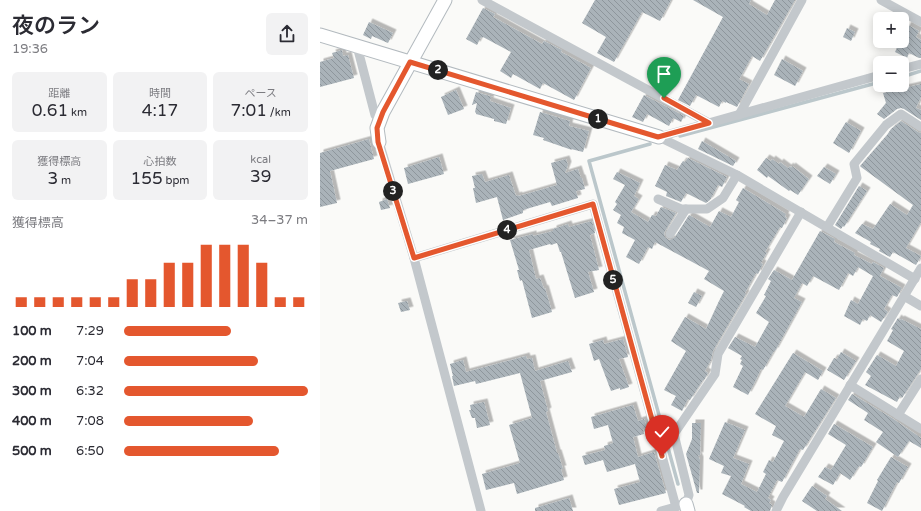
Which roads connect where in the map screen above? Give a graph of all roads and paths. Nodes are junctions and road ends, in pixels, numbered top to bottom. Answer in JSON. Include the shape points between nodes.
{"nodes":[{"id":1,"x":446,"y":0,"type":"edge"},
{"id":2,"x":482,"y":0,"type":"edge"},
{"id":3,"x":802,"y":0,"type":"edge"},
{"id":4,"x":881,"y":0,"type":"edge"},
{"id":5,"x":921,"y":22,"type":"edge"},
{"id":6,"x":320,"y":35,"type":"edge"},
{"id":7,"x":357,"y":46,"type":"junction"},
{"id":8,"x":410,"y":62,"type":"junction"},
{"id":9,"x":921,"y":64,"type":"edge"},
{"id":10,"x":909,"y":67,"type":"edge"},
{"id":11,"x":873,"y":77,"type":"edge"},
{"id":12,"x":375,"y":115,"type":"dead end"},
{"id":13,"x":739,"y":115,"type":"junction"},
{"id":14,"x":709,"y":123,"type":"junction"},
{"id":15,"x":921,"y":127,"type":"edge"},
{"id":16,"x":658,"y":137,"type":"junction"},
{"id":17,"x":378,"y":142,"type":"joint"},
{"id":18,"x":737,"y":175,"type":"junction"},
{"id":19,"x":658,"y":199,"type":"dead end"},
{"id":20,"x":686,"y":209,"type":"junction"},
{"id":21,"x":801,"y":212,"type":"junction"},
{"id":22,"x":827,"y":227,"type":"junction"},
{"id":23,"x":670,"y":234,"type":"dead end"},
{"id":24,"x":414,"y":258,"type":"junction"},
{"id":25,"x":921,"y":268,"type":"edge"},
{"id":26,"x":915,"y":279,"type":"junction"},
{"id":27,"x":904,"y":296,"type":"junction"},
{"id":28,"x":921,"y":306,"type":"edge"},
{"id":29,"x":921,"y":379,"type":"edge"},
{"id":30,"x":850,"y":385,"type":"junction"},
{"id":31,"x":898,"y":415,"type":"junction"},
{"id":32,"x":921,"y":429,"type":"edge"},
{"id":33,"x":683,"y":507,"type":"edge"},
{"id":34,"x":481,"y":511,"type":"edge"},
{"id":35,"x":661,"y":511,"type":"edge"},
{"id":36,"x":776,"y":511,"type":"edge"}],
"edges":[{"from":1,"to":8,"type":"street"},
{"from":2,"to":14,"type":"street"},
{"from":3,"to":13,"type":"street"},
{"from":4,"to":5,"type":"street"},
{"from":6,"to":7,"type":"street"},
{"from":7,"to":8,"type":"street"},
{"from":7,"to":12,"type":"street"},
{"from":8,"to":16,"type":"street"},
{"from":8,"to":17,"type":"street","via":[[383,112],[377,128]]},
{"from":9,"to":10,"type":"street"},
{"from":11,"to":13,"type":"street"},
{"from":13,"to":14,"type":"street"},
{"from":14,"to":16,"type":"street"},
{"from":15,"to":22,"type":"street","via":[[901,114],[886,125],[854,164],[858,178]]},
{"from":16,"to":18,"type":"street"},
{"from":17,"to":24,"type":"street"},
{"from":18,"to":20,"type":"street","via":[[723,198],[707,209]]},
{"from":18,"to":21,"type":"street"},
{"from":19,"to":20,"type":"street"},
{"from":20,"to":23,"type":"street"},
{"from":21,"to":22,"type":"street"},
{"from":21,"to":33,"type":"street","via":[[718,354],[715,374],[674,434],[689,495]]},
{"from":22,"to":26,"type":"street"},
{"from":24,"to":33,"type":"street","via":[[593,204]]},
{"from":24,"to":34,"type":"street"},
{"from":25,"to":26,"type":"street"},
{"from":26,"to":27,"type":"street"},
{"from":27,"to":28,"type":"street"},
{"from":27,"to":30,"type":"street"},
{"from":29,"to":31,"type":"street"},
{"from":30,"to":31,"type":"street"},
{"from":30,"to":36,"type":"street"},
{"from":31,"to":32,"type":"street"},
{"from":33,"to":35,"type":"street"}]}
